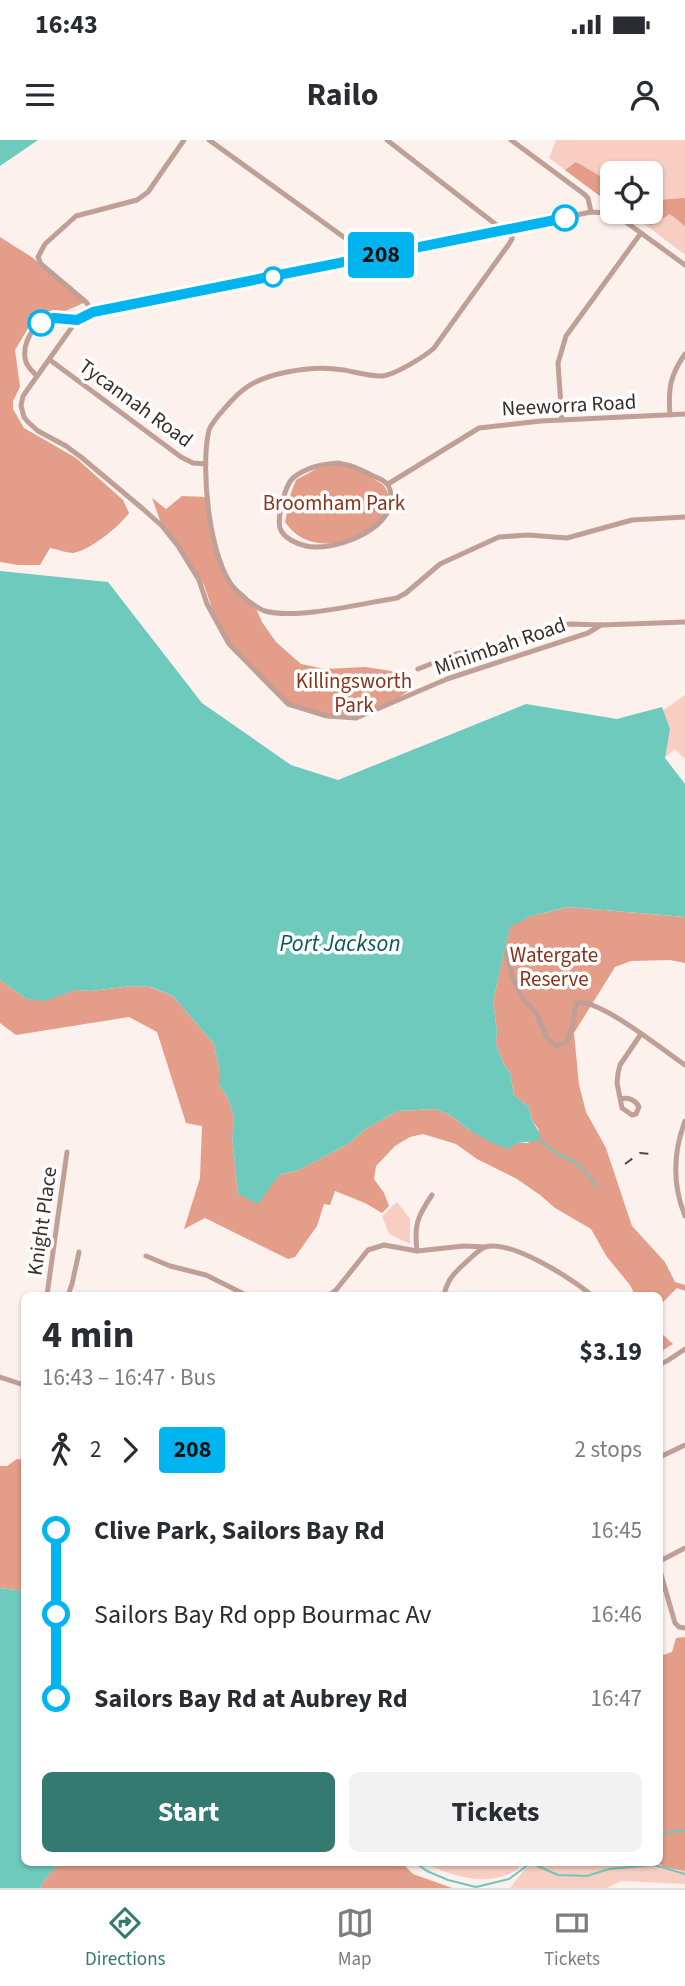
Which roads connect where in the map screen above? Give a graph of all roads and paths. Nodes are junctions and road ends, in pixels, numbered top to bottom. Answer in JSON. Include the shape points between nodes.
{"nodes":[{"id":1,"x":184,"y":140,"type":"edge"},
{"id":2,"x":209,"y":140,"type":"edge"},
{"id":3,"x":387,"y":140,"type":"edge"},
{"id":4,"x":511,"y":140,"type":"edge"},
{"id":5,"x":591,"y":212,"type":"junction"},
{"id":6,"x":513,"y":228,"type":"junction"},
{"id":7,"x":503,"y":230,"type":"junction"},
{"id":8,"x":641,"y":233,"type":"junction"},
{"id":9,"x":361,"y":259,"type":"junction"},
{"id":10,"x":685,"y":265,"type":"edge"},
{"id":11,"x":93,"y":312,"type":"junction"},
{"id":12,"x":77,"y":320,"type":"junction"},
{"id":13,"x":685,"y":354,"type":"edge"},
{"id":14,"x":50,"y":360,"type":"junction"},
{"id":15,"x":37,"y":376,"type":"junction"},
{"id":16,"x":685,"y":414,"type":"edge"},
{"id":17,"x":670,"y":415,"type":"junction"},
{"id":18,"x":562,"y":420,"type":"junction"},
{"id":19,"x":206,"y":464,"type":"junction"},
{"id":20,"x":388,"y":484,"type":"junction"},
{"id":21,"x":685,"y":517,"type":"edge"},
{"id":22,"x":685,"y":622,"type":"edge"},
{"id":23,"x":601,"y":625,"type":"junction"},
{"id":24,"x":418,"y":669,"type":"dead end"},
{"id":25,"x":506,"y":952,"type":"dead end"},
{"id":26,"x":641,"y":1034,"type":"junction"},
{"id":27,"x":685,"y":1065,"type":"edge"},
{"id":28,"x":621,"y":1099,"type":"dead end"},
{"id":29,"x":685,"y":1121,"type":"edge"},
{"id":30,"x":67,"y":1152,"type":"dead end"},
{"id":31,"x":432,"y":1195,"type":"dead end"},
{"id":32,"x":685,"y":1216,"type":"edge"},
{"id":33,"x":485,"y":1247,"type":"junction"},
{"id":34,"x":417,"y":1251,"type":"junction"},
{"id":35,"x":79,"y":1252,"type":"dead end"},
{"id":36,"x":146,"y":1256,"type":"dead end"},
{"id":37,"x":47,"y":1292,"type":"edge"},
{"id":38,"x":69,"y":1292,"type":"edge"},
{"id":39,"x":240,"y":1292,"type":"edge"},
{"id":40,"x":334,"y":1292,"type":"edge"},
{"id":41,"x":445,"y":1292,"type":"edge"},
{"id":42,"x":588,"y":1292,"type":"edge"},
{"id":43,"x":685,"y":1349,"type":"edge"},
{"id":44,"x":663,"y":1363,"type":"edge"},
{"id":45,"x":0,"y":1377,"type":"edge"},
{"id":46,"x":21,"y":1384,"type":"edge"},
{"id":47,"x":685,"y":1445,"type":"edge"},
{"id":48,"x":663,"y":1456,"type":"edge"},
{"id":49,"x":685,"y":1548,"type":"edge"},
{"id":50,"x":663,"y":1559,"type":"edge"},
{"id":51,"x":663,"y":1581,"type":"edge"},
{"id":52,"x":685,"y":1628,"type":"edge"}],
"edges":[{"from":1,"to":11,"type":"street","via":[[141,198],[76,216],[41,249],[41,264]]},
{"from":2,"to":9,"type":"street","via":[[352,243]]},
{"from":3,"to":7,"type":"street"},
{"from":4,"to":5,"type":"street","via":[[584,194]]},
{"from":5,"to":6,"type":"street"},
{"from":5,"to":8,"type":"street","via":[[613,215]]},
{"from":6,"to":7,"type":"street"},
{"from":6,"to":19,"type":"street","via":[[512,239],[429,352],[386,375],[314,369],[275,375],[245,388],[210,427]]},
{"from":7,"to":9,"type":"street"},
{"from":8,"to":10,"type":"street"},
{"from":8,"to":18,"type":"street","via":[[566,336],[558,363]]},
{"from":9,"to":11,"type":"street"},
{"from":11,"to":12,"type":"street"},
{"from":12,"to":14,"type":"street"},
{"from":12,"to":15,"type":"street","via":[[46,320],[28,337],[25,358]]},
{"from":13,"to":17,"type":"street","via":[[672,376]]},
{"from":14,"to":15,"type":"street"},
{"from":14,"to":19,"type":"street","name":"Tycannah Road","via":[[181,457]]},
{"from":15,"to":23,"type":"street","name":"Minimbah Road","via":[[23,396],[23,417],[144,509],[178,546],[199,580],[218,626],[239,655],[288,704],[314,713],[356,718],[447,679]]},
{"from":16,"to":17,"type":"street","name":"Neeworra Road"},
{"from":17,"to":18,"type":"street","name":"Neeworra Road"},
{"from":18,"to":20,"type":"street","name":"Neeworra Road","via":[[479,428]]},
{"from":19,"to":21,"type":"street","via":[[209,512],[222,568],[234,589],[263,611],[276,613],[397,598],[440,564],[499,537],[567,538],[632,520]]},
{"from":20,"to":20,"type":"street","via":[[391,502],[386,515],[353,540],[310,547],[290,540],[281,531],[288,484],[312,467],[345,464]]},
{"from":22,"to":23,"type":"street","name":"Minimbah Road"},
{"from":23,"to":24,"type":"street","via":[[551,626],[511,643],[468,651]]},
{"from":25,"to":26,"type":"street","via":[[523,999],[556,1046],[567,1042],[576,1003],[583,1001]]},
{"from":26,"to":27,"type":"street"},
{"from":26,"to":28,"type":"street","via":[[620,1065],[617,1083]]},
{"from":29,"to":32,"type":"street","via":[[674,1160]]},
{"from":30,"to":37,"type":"street","name":"Knight Place"},
{"from":31,"to":34,"type":"street","via":[[419,1215]]},
{"from":33,"to":34,"type":"street"},
{"from":33,"to":41,"type":"street","via":[[451,1276]]},
{"from":33,"to":42,"type":"street","via":[[517,1251]]},
{"from":34,"to":40,"type":"street","via":[[384,1245],[368,1250]]},
{"from":35,"to":38,"type":"street"},
{"from":36,"to":39,"type":"street","via":[[206,1275]]},
{"from":43,"to":44,"type":"street"},
{"from":45,"to":46,"type":"street"},
{"from":47,"to":48,"type":"street"},
{"from":49,"to":50,"type":"street"},
{"from":51,"to":52,"type":"street","via":[[675,1623]]}]}
